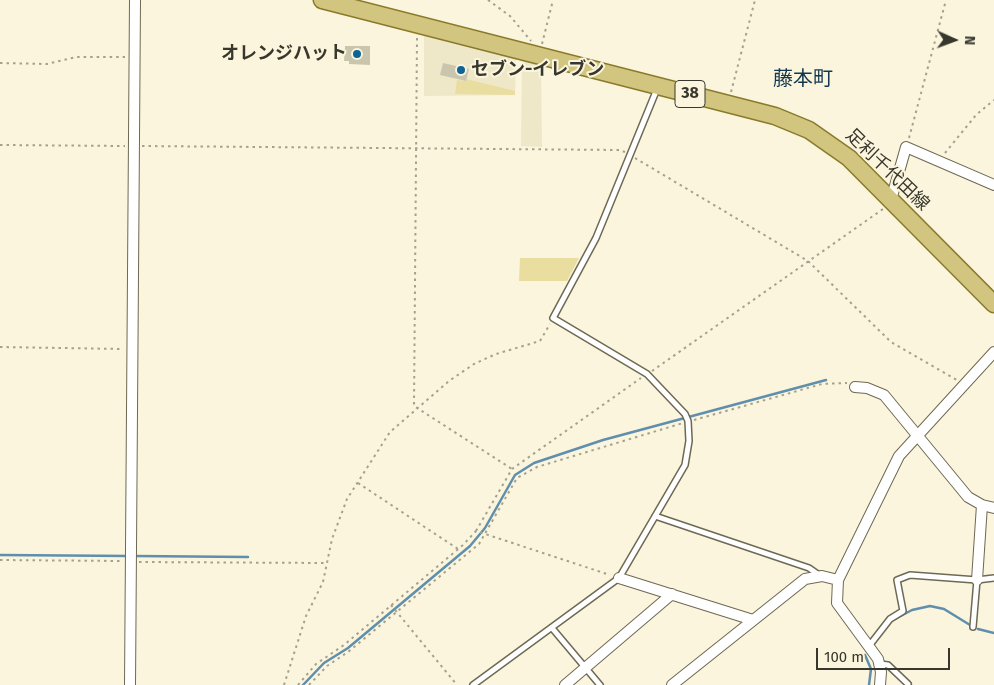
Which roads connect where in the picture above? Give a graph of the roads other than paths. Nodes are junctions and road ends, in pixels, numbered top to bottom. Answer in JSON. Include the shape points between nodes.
{"nodes":[{"id":1,"x":135,"y":0,"type":"edge"},
{"id":2,"x":322,"y":0,"type":"edge"},
{"id":3,"x":658,"y":85,"type":"junction"},
{"id":4,"x":994,"y":185,"type":"edge"},
{"id":5,"x":891,"y":200,"type":"junction"},
{"id":6,"x":994,"y":304,"type":"edge"},
{"id":7,"x":994,"y":352,"type":"edge"},
{"id":8,"x":855,"y":387,"type":"road end"},
{"id":9,"x":917,"y":434,"type":"junction"},
{"id":10,"x":982,"y":505,"type":"junction"},
{"id":11,"x":994,"y":508,"type":"edge"},
{"id":12,"x":655,"y":516,"type":"junction"},
{"id":13,"x":822,"y":576,"type":"junction"},
{"id":14,"x":619,"y":578,"type":"junction"},
{"id":15,"x":994,"y":578,"type":"edge"},
{"id":16,"x":838,"y":580,"type":"junction"},
{"id":17,"x":977,"y":580,"type":"junction"},
{"id":18,"x":672,"y":594,"type":"junction"},
{"id":19,"x":753,"y":620,"type":"junction"},
{"id":20,"x":973,"y":627,"type":"dead end"},
{"id":21,"x":552,"y":628,"type":"junction"},
{"id":22,"x":869,"y":646,"type":"junction"},
{"id":23,"x":880,"y":664,"type":"junction"},
{"id":24,"x":586,"y":668,"type":"junction"},
{"id":25,"x":908,"y":684,"type":"edge"},
{"id":26,"x":130,"y":685,"type":"edge"},
{"id":27,"x":473,"y":685,"type":"edge"},
{"id":28,"x":565,"y":685,"type":"edge"},
{"id":29,"x":600,"y":685,"type":"edge"},
{"id":30,"x":672,"y":685,"type":"edge"},
{"id":31,"x":880,"y":685,"type":"edge"}],
"edges":[{"from":1,"to":26,"type":"street"},
{"from":2,"to":3,"type":"main road","name":"足利千代田線","number":"38","via":[[540,52]]},
{"from":3,"to":5,"type":"main road","name":"足利千代田線","number":"38","via":[[775,116],[815,134],[848,158]]},
{"from":3,"to":12,"type":"lane","via":[[596,238],[553,318],[647,374],[685,414],[689,442],[685,466]]},
{"from":4,"to":5,"type":"street","via":[[906,147]]},
{"from":5,"to":6,"type":"main road","name":"足利千代田線","number":"38"},
{"from":7,"to":9,"type":"street"},
{"from":8,"to":9,"type":"street","via":[[884,395]]},
{"from":9,"to":10,"type":"street","via":[[968,497]]},
{"from":9,"to":16,"type":"street","via":[[899,456]]},
{"from":10,"to":11,"type":"street"},
{"from":10,"to":17,"type":"street"},
{"from":12,"to":13,"type":"lane","via":[[809,568]]},
{"from":12,"to":14,"type":"lane"},
{"from":13,"to":16,"type":"street"},
{"from":13,"to":19,"type":"street","via":[[805,579]]},
{"from":14,"to":18,"type":"street"},
{"from":14,"to":21,"type":"lane"},
{"from":15,"to":17,"type":"lane"},
{"from":16,"to":22,"type":"street","via":[[836,603]]},
{"from":17,"to":20,"type":"lane"},
{"from":17,"to":22,"type":"lane","via":[[910,575],[897,580],[902,611],[890,619]]},
{"from":18,"to":19,"type":"street"},
{"from":18,"to":24,"type":"street"},
{"from":19,"to":30,"type":"street"},
{"from":21,"to":24,"type":"lane"},
{"from":21,"to":27,"type":"lane"},
{"from":22,"to":23,"type":"street"},
{"from":23,"to":25,"type":"lane","via":[[888,664]]},
{"from":23,"to":31,"type":"street"},
{"from":24,"to":28,"type":"street"},
{"from":24,"to":29,"type":"lane"}]}
